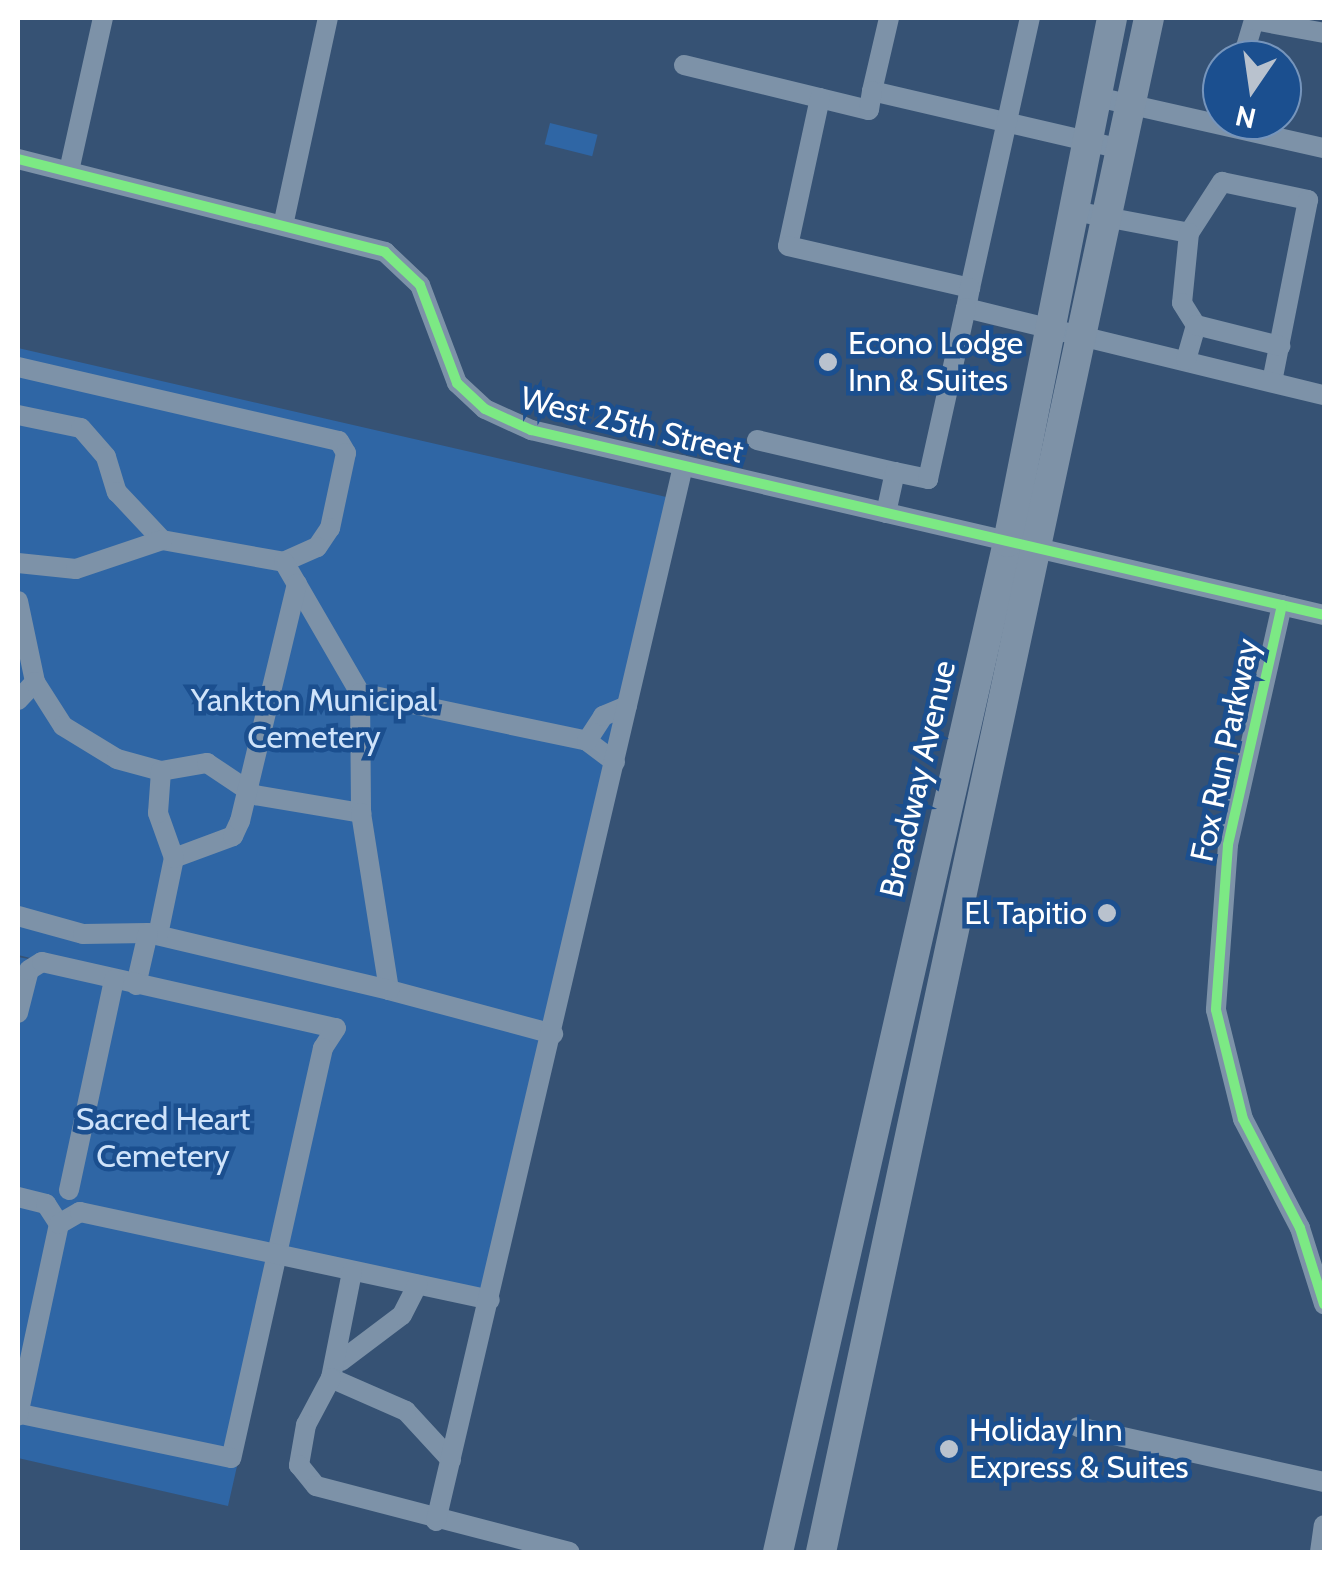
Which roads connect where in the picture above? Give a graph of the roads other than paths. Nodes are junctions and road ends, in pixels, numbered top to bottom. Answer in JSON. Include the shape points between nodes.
{"nodes":[{"id":1,"x":104,"y":18,"type":"edge"},
{"id":2,"x":328,"y":18,"type":"edge"},
{"id":3,"x":890,"y":18,"type":"edge"},
{"id":4,"x":1030,"y":18,"type":"edge"},
{"id":5,"x":1112,"y":18,"type":"edge"},
{"id":6,"x":1149,"y":18,"type":"edge"},
{"id":7,"x":1324,"y":33,"type":"edge"},
{"id":8,"x":1248,"y":40,"type":"edge"},
{"id":9,"x":684,"y":65,"type":"dead end"},
{"id":10,"x":872,"y":92,"type":"junction"},
{"id":11,"x":1097,"y":96,"type":"junction"},
{"id":12,"x":820,"y":98,"type":"junction"},
{"id":13,"x":1131,"y":102,"type":"junction"},
{"id":14,"x":1202,"y":117,"type":"edge"},
{"id":15,"x":1007,"y":122,"type":"junction"},
{"id":16,"x":1088,"y":140,"type":"junction"},
{"id":17,"x":1293,"y":140,"type":"edge"},
{"id":18,"x":1121,"y":148,"type":"junction"},
{"id":19,"x":1324,"y":148,"type":"edge"},
{"id":20,"x":18,"y":158,"type":"edge"},
{"id":21,"x":68,"y":171,"type":"junction"},
{"id":22,"x":1074,"y":211,"type":"junction"},
{"id":23,"x":1107,"y":215,"type":"junction"},
{"id":24,"x":284,"y":221,"type":"junction"},
{"id":25,"x":1189,"y":233,"type":"junction"},
{"id":26,"x":968,"y":298,"type":"junction"},
{"id":27,"x":1196,"y":325,"type":"junction"},
{"id":28,"x":1051,"y":327,"type":"junction"},
{"id":29,"x":1082,"y":334,"type":"junction"},
{"id":30,"x":1280,"y":346,"type":"junction"},
{"id":31,"x":1186,"y":360,"type":"junction"},
{"id":32,"x":18,"y":368,"type":"edge"},
{"id":33,"x":1272,"y":381,"type":"junction"},
{"id":34,"x":1324,"y":394,"type":"edge"},
{"id":35,"x":18,"y":415,"type":"edge"},
{"id":36,"x":757,"y":440,"type":"dead end"},
{"id":37,"x":683,"y":466,"type":"junction"},
{"id":38,"x":895,"y":472,"type":"junction"},
{"id":39,"x":886,"y":514,"type":"junction"},
{"id":40,"x":162,"y":540,"type":"junction"},
{"id":41,"x":1022,"y":545,"type":"junction"},
{"id":42,"x":284,"y":562,"type":"junction"},
{"id":43,"x":18,"y":563,"type":"edge"},
{"id":44,"x":297,"y":584,"type":"junction"},
{"id":45,"x":18,"y":601,"type":"edge"},
{"id":46,"x":1282,"y":605,"type":"junction"},
{"id":47,"x":1324,"y":615,"type":"edge"},
{"id":48,"x":34,"y":682,"type":"junction"},
{"id":49,"x":360,"y":693,"type":"junction"},
{"id":50,"x":18,"y":700,"type":"edge"},
{"id":51,"x":626,"y":706,"type":"junction"},
{"id":52,"x":587,"y":740,"type":"junction"},
{"id":53,"x":615,"y":762,"type":"junction"},
{"id":54,"x":161,"y":770,"type":"junction"},
{"id":55,"x":247,"y":788,"type":"junction"},
{"id":56,"x":361,"y":813,"type":"junction"},
{"id":57,"x":174,"y":858,"type":"junction"},
{"id":58,"x":18,"y":916,"type":"edge"},
{"id":59,"x":153,"y":934,"type":"junction"},
{"id":60,"x":114,"y":980,"type":"junction"},
{"id":61,"x":136,"y":985,"type":"junction"},
{"id":62,"x":389,"y":990,"type":"junction"},
{"id":63,"x":18,"y":1013,"type":"edge"},
{"id":64,"x":554,"y":1034,"type":"junction"},
{"id":65,"x":69,"y":1190,"type":"junction"},
{"id":66,"x":18,"y":1198,"type":"edge"},
{"id":67,"x":46,"y":1204,"type":"junction"},
{"id":68,"x":80,"y":1212,"type":"junction"},
{"id":69,"x":59,"y":1224,"type":"junction"},
{"id":70,"x":276,"y":1256,"type":"junction"},
{"id":71,"x":352,"y":1272,"type":"junction"},
{"id":72,"x":416,"y":1285,"type":"junction"},
{"id":73,"x":490,"y":1300,"type":"junction"},
{"id":74,"x":1324,"y":1304,"type":"edge"},
{"id":75,"x":336,"y":1370,"type":"junction"},
{"id":76,"x":19,"y":1415,"type":"edge"},
{"id":77,"x":1078,"y":1427,"type":"dead end"},
{"id":78,"x":451,"y":1460,"type":"junction"},
{"id":79,"x":1324,"y":1482,"type":"edge"},
{"id":80,"x":436,"y":1522,"type":"junction"},
{"id":81,"x":1324,"y":1526,"type":"edge"},
{"id":82,"x":570,"y":1552,"type":"edge"},
{"id":83,"x":778,"y":1552,"type":"edge"},
{"id":84,"x":821,"y":1552,"type":"edge"},
{"id":85,"x":1320,"y":1552,"type":"edge"}],
"edges":[{"from":1,"to":21,"type":"street"},
{"from":2,"to":24,"type":"street"},
{"from":3,"to":10,"type":"street"},
{"from":4,"to":15,"type":"street"},
{"from":5,"to":11,"type":"highway","name":"Broadway Avenue"},
{"from":6,"to":13,"type":"highway","name":"Broadway Avenue"},
{"from":7,"to":8,"type":"street","via":[[1254,20]]},
{"from":9,"to":12,"type":"street"},
{"from":10,"to":12,"type":"street","via":[[869,110]]},
{"from":10,"to":15,"type":"street"},
{"from":11,"to":13,"type":"street"},
{"from":11,"to":16,"type":"highway","name":"Broadway Avenue"},
{"from":12,"to":26,"type":"street","via":[[788,246]]},
{"from":13,"to":14,"type":"street"},
{"from":13,"to":18,"type":"highway","name":"Broadway Avenue"},
{"from":15,"to":16,"type":"street"},
{"from":15,"to":26,"type":"street"},
{"from":16,"to":18,"type":"street"},
{"from":16,"to":22,"type":"highway","name":"Broadway Avenue"},
{"from":17,"to":19,"type":"street"},
{"from":18,"to":23,"type":"highway","name":"Broadway Avenue"},
{"from":20,"to":21,"type":"street","name":"West 25th Street"},
{"from":21,"to":24,"type":"street","name":"West 25th Street"},
{"from":22,"to":23,"type":"street"},
{"from":22,"to":28,"type":"highway","name":"Broadway Avenue"},
{"from":23,"to":25,"type":"street"},
{"from":23,"to":29,"type":"highway","name":"Broadway Avenue"},
{"from":24,"to":37,"type":"street","name":"West 25th Street","via":[[402,265],[428,302],[458,383],[485,409],[531,430]]},
{"from":25,"to":27,"type":"street","via":[[1182,303]]},
{"from":25,"to":30,"type":"street","via":[[1216,186],[1311,205]]},
{"from":26,"to":28,"type":"street"},
{"from":26,"to":38,"type":"street","via":[[928,479]]},
{"from":27,"to":30,"type":"street"},
{"from":27,"to":31,"type":"street"},
{"from":28,"to":29,"type":"street"},
{"from":28,"to":41,"type":"highway","name":"Broadway Avenue"},
{"from":29,"to":31,"type":"street"},
{"from":29,"to":41,"type":"highway","name":"Broadway Avenue"},
{"from":30,"to":33,"type":"street"},
{"from":31,"to":33,"type":"street"},
{"from":32,"to":42,"type":"street","via":[[339,441],[346,452],[330,528],[317,547]]},
{"from":33,"to":34,"type":"street"},
{"from":35,"to":40,"type":"street","via":[[81,428],[106,457],[118,492]]},
{"from":36,"to":38,"type":"street"},
{"from":37,"to":39,"type":"street","name":"West 25th Street"},
{"from":37,"to":51,"type":"street"},
{"from":38,"to":39,"type":"street"},
{"from":39,"to":41,"type":"street","name":"West 25th Street"},
{"from":40,"to":42,"type":"street"},
{"from":40,"to":43,"type":"street","via":[[76,569]]},
{"from":41,"to":46,"type":"street","name":"West 25th Street"},
{"from":41,"to":83,"type":"highway","name":"Broadway Avenue"},
{"from":41,"to":84,"type":"highway","name":"Broadway Avenue"},
{"from":42,"to":44,"type":"street"},
{"from":44,"to":49,"type":"street"},
{"from":44,"to":55,"type":"street"},
{"from":45,"to":48,"type":"street"},
{"from":46,"to":47,"type":"street","name":"West 25th Street"},
{"from":46,"to":74,"type":"street","name":"Fox Run Parkway","via":[[1228,846],[1216,1010],[1243,1119],[1300,1228]]},
{"from":48,"to":50,"type":"street"},
{"from":48,"to":54,"type":"street","via":[[90,746]]},
{"from":49,"to":52,"type":"street"},
{"from":49,"to":56,"type":"street"},
{"from":51,"to":52,"type":"street","via":[[603,716]]},
{"from":51,"to":53,"type":"street"},
{"from":52,"to":53,"type":"street"},
{"from":53,"to":64,"type":"street"},
{"from":54,"to":55,"type":"street","via":[[207,763]]},
{"from":54,"to":57,"type":"street","via":[[158,813]]},
{"from":55,"to":56,"type":"street"},
{"from":55,"to":57,"type":"street","via":[[233,836]]},
{"from":56,"to":62,"type":"street"},
{"from":57,"to":59,"type":"street"},
{"from":58,"to":59,"type":"street","via":[[83,934]]},
{"from":59,"to":61,"type":"street"},
{"from":59,"to":62,"type":"street"},
{"from":60,"to":61,"type":"street"},
{"from":60,"to":63,"type":"street","via":[[42,962],[29,970]]},
{"from":60,"to":65,"type":"street"},
{"from":61,"to":70,"type":"street","via":[[336,1028],[323,1048]]},
{"from":62,"to":64,"type":"street"},
{"from":64,"to":73,"type":"street"},
{"from":65,"to":67,"type":"street"},
{"from":65,"to":68,"type":"street"},
{"from":66,"to":67,"type":"street"},
{"from":67,"to":69,"type":"street"},
{"from":68,"to":69,"type":"street"},
{"from":68,"to":70,"type":"street"},
{"from":69,"to":76,"type":"street"},
{"from":70,"to":71,"type":"street"},
{"from":70,"to":76,"type":"street","via":[[231,1458]]},
{"from":71,"to":72,"type":"street"},
{"from":71,"to":75,"type":"street"},
{"from":72,"to":73,"type":"street"},
{"from":72,"to":75,"type":"street","via":[[402,1316]]},
{"from":73,"to":78,"type":"street"},
{"from":75,"to":78,"type":"street","via":[[406,1411]]},
{"from":75,"to":80,"type":"street","via":[[306,1425],[299,1465],[316,1486]]},
{"from":77,"to":79,"type":"street"},
{"from":78,"to":80,"type":"street"},
{"from":80,"to":82,"type":"street"},
{"from":81,"to":85,"type":"street"}]}
